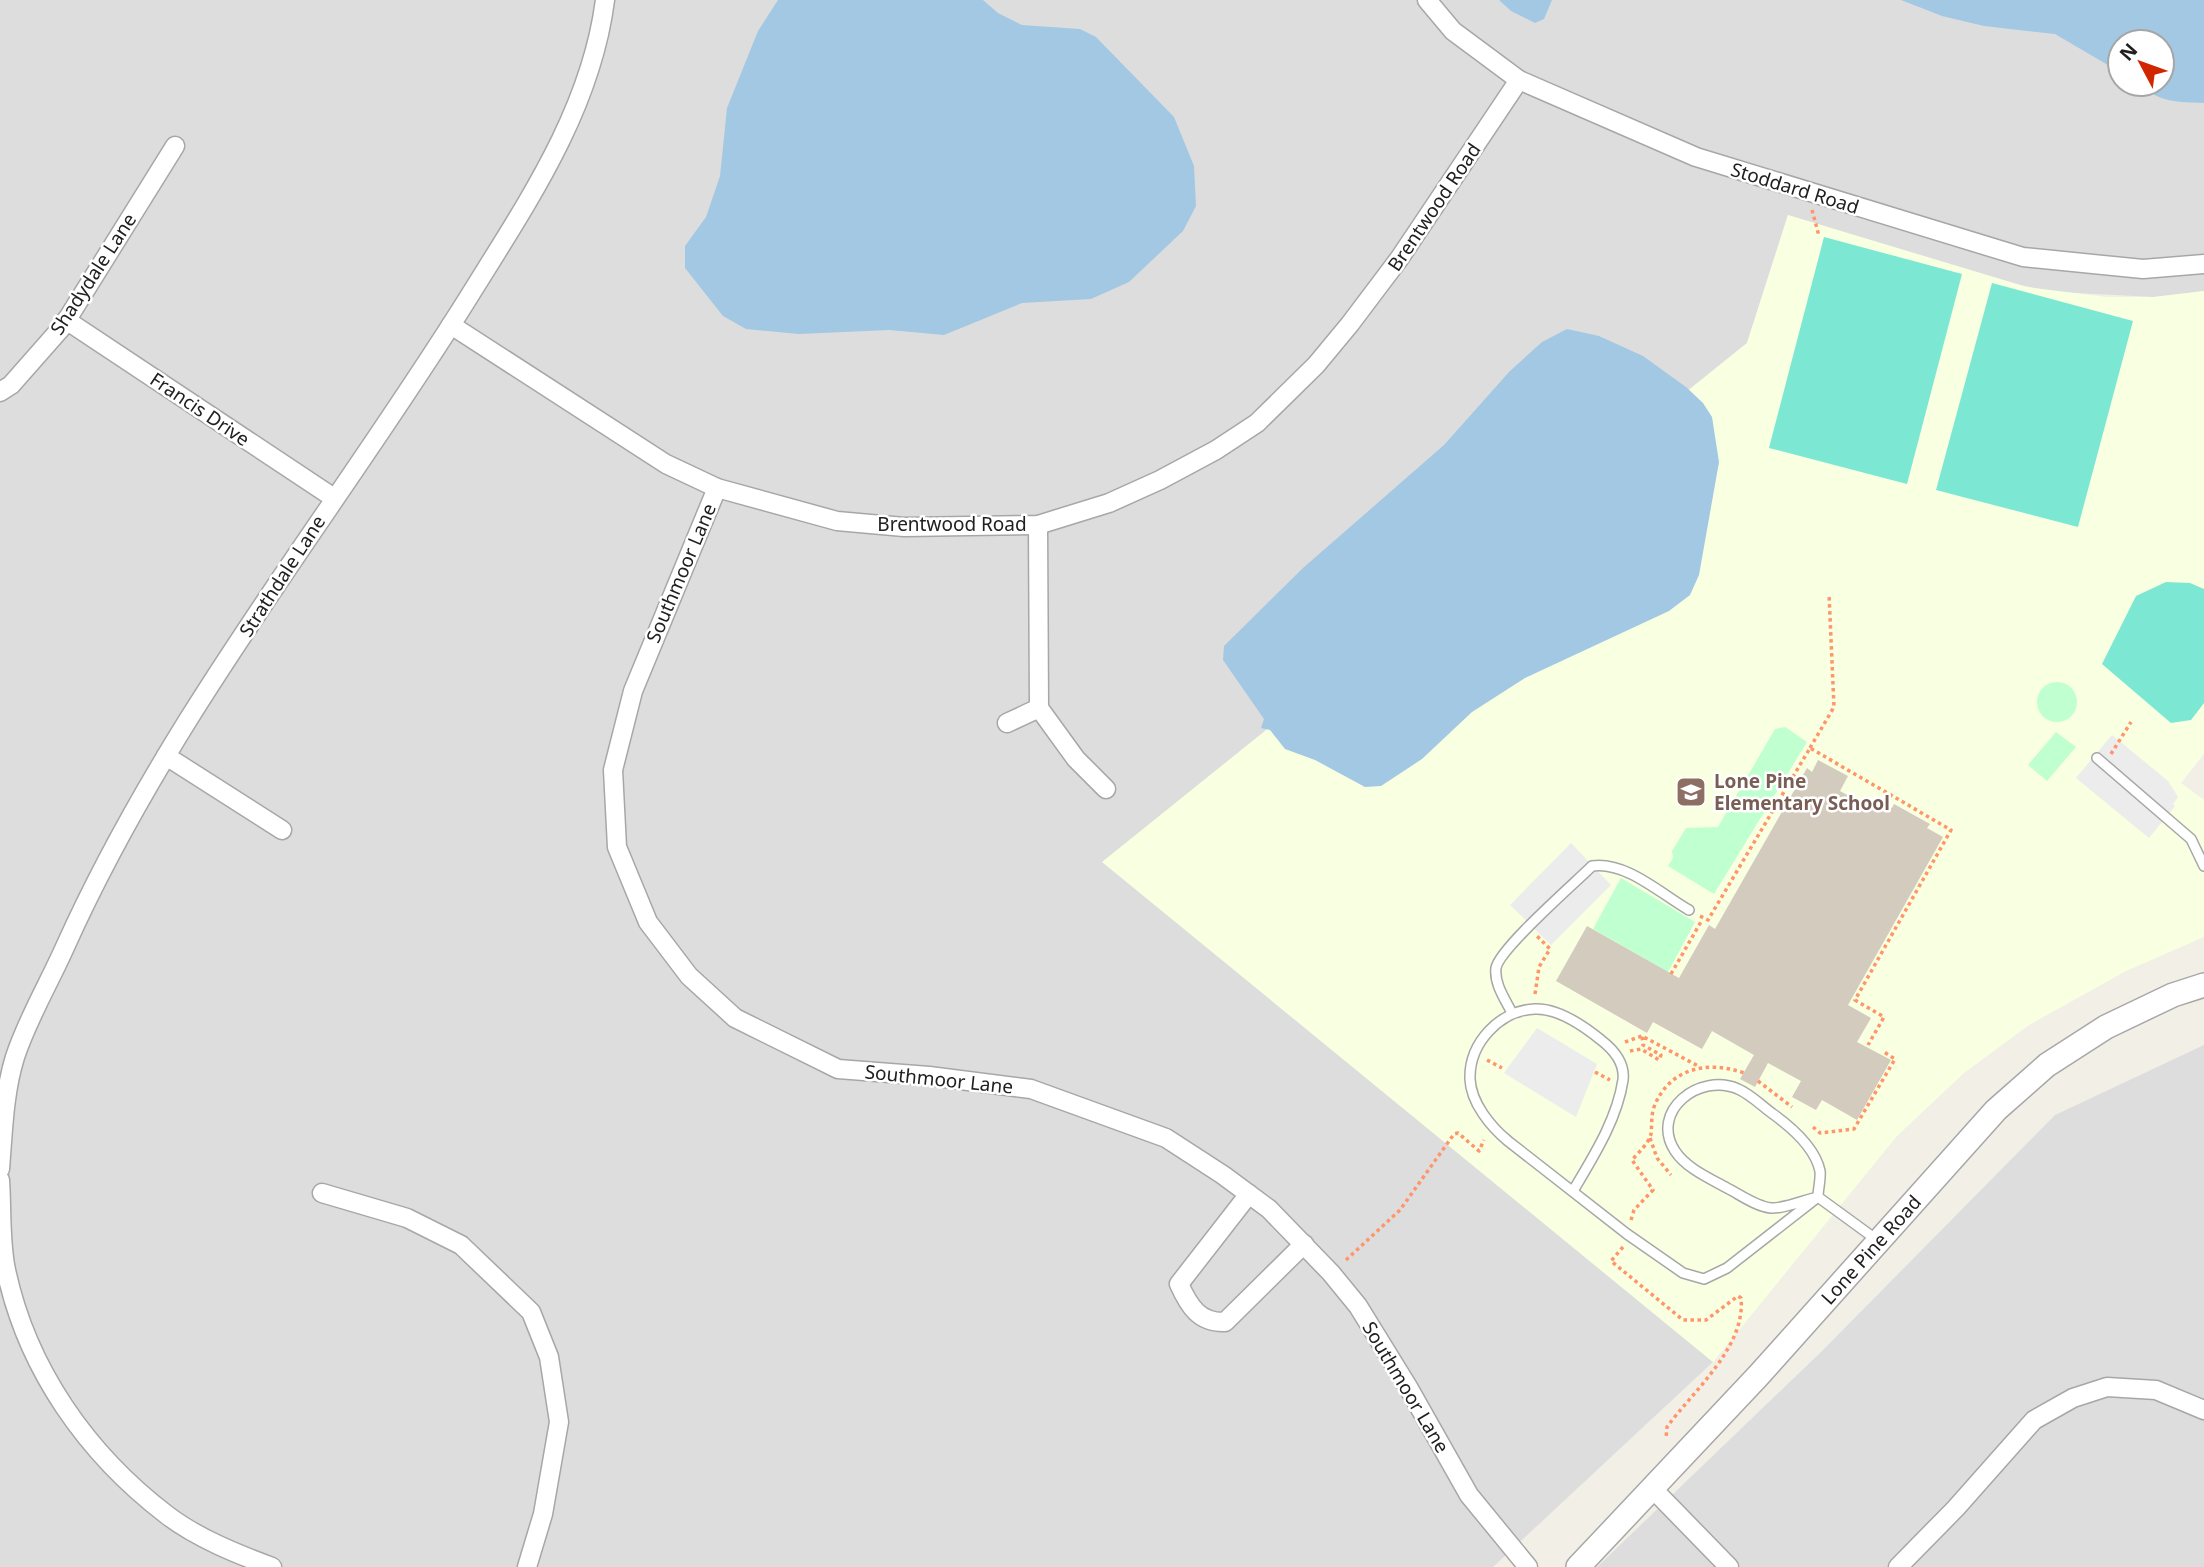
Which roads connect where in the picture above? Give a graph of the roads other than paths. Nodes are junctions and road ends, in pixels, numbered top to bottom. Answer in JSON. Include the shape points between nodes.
{"nodes":[{"id":1,"x":605,"y":0,"type":"edge"},
{"id":2,"x":1427,"y":0,"type":"edge"},
{"id":3,"x":1519,"y":80,"type":"junction"},
{"id":4,"x":175,"y":146,"type":"dead end"},
{"id":5,"x":2204,"y":264,"type":"edge"},
{"id":6,"x":66,"y":320,"type":"junction"},
{"id":7,"x":451,"y":325,"type":"junction"},
{"id":8,"x":0,"y":392,"type":"edge"},
{"id":9,"x":717,"y":488,"type":"junction"},
{"id":10,"x":334,"y":498,"type":"junction"},
{"id":11,"x":1038,"y":525,"type":"junction"},
{"id":12,"x":1039,"y":708,"type":"junction"},
{"id":13,"x":1007,"y":723,"type":"dead end"},
{"id":14,"x":166,"y":756,"type":"junction"},
{"id":15,"x":2101,"y":761,"type":"road end"},
{"id":16,"x":1106,"y":789,"type":"dead end"},
{"id":17,"x":282,"y":830,"type":"dead end"},
{"id":18,"x":2204,"y":866,"type":"edge"},
{"id":19,"x":1689,"y":910,"type":"road end"},
{"id":20,"x":2204,"y":985,"type":"edge"},
{"id":21,"x":1512,"y":1013,"type":"junction"},
{"id":22,"x":8,"y":1055,"type":"edge"},
{"id":23,"x":0,"y":1169,"type":"edge"},
{"id":24,"x":0,"y":1180,"type":"edge"},
{"id":25,"x":1573,"y":1191,"type":"junction"},
{"id":26,"x":321,"y":1193,"type":"dead end"},
{"id":27,"x":1249,"y":1194,"type":"junction"},
{"id":28,"x":1818,"y":1198,"type":"junction"},
{"id":29,"x":1877,"y":1240,"type":"junction"},
{"id":30,"x":1304,"y":1244,"type":"junction"},
{"id":31,"x":2204,"y":1410,"type":"edge"},
{"id":32,"x":1653,"y":1489,"type":"junction"},
{"id":33,"x":272,"y":1567,"type":"edge"},
{"id":34,"x":527,"y":1567,"type":"edge"},
{"id":35,"x":1528,"y":1567,"type":"edge"},
{"id":36,"x":1578,"y":1567,"type":"edge"},
{"id":37,"x":1729,"y":1567,"type":"edge"},
{"id":38,"x":1898,"y":1567,"type":"edge"}],
"edges":[{"from":1,"to":7,"type":"street","name":"Strathdale Lane","via":[[601,31],[582,93],[557,151]]},
{"from":2,"to":3,"type":"street","name":"Stoddard Road","via":[[1453,31]]},
{"from":3,"to":5,"type":"street","name":"Stoddard Road","via":[[1696,157],[2023,257],[2143,269]]},
{"from":3,"to":11,"type":"street","name":"Brentwood Road","via":[[1346,330],[1257,423],[1160,481]]},
{"from":4,"to":6,"type":"street","name":"Shadydale Lane"},
{"from":6,"to":8,"type":"street","name":"Shadydale Lane"},
{"from":6,"to":10,"type":"street","name":"Francis Drive"},
{"from":7,"to":9,"type":"street","name":"Brentwood Road","via":[[666,464]]},
{"from":7,"to":10,"type":"street","name":"Strathdale Lane"},
{"from":9,"to":11,"type":"street","name":"Brentwood Road","via":[[837,521],[904,527]]},
{"from":9,"to":27,"type":"street","name":"Southmoor Lane","via":[[633,691],[613,770],[617,847],[648,922],[689,976],[735,1018],[838,1069],[1031,1089],[1166,1138]]},
{"from":10,"to":14,"type":"street","name":"Strathdale Lane"},
{"from":11,"to":12,"type":"street"},
{"from":12,"to":13,"type":"street"},
{"from":12,"to":16,"type":"street","via":[[1076,759]]},
{"from":14,"to":17,"type":"street"},
{"from":14,"to":22,"type":"street","name":"Strathdale Lane","via":[[93,884]]},
{"from":15,"to":18,"type":"lane","via":[[2191,839]]},
{"from":19,"to":21,"type":"lane","via":[[1619,868],[1592,866],[1497,964],[1496,979]]},
{"from":20,"to":29,"type":"street","name":"Lone Pine Road","via":[[2106,1027],[2047,1065],[1996,1110]]},
{"from":21,"to":25,"type":"lane","via":[[1493,1025],[1474,1056],[1470,1079],[1475,1099],[1495,1130]]},
{"from":21,"to":25,"type":"lane","via":[[1536,1008],[1553,1011],[1593,1033],[1619,1057],[1623,1078],[1614,1111]]},
{"from":22,"to":23,"type":"street","name":"Strathdale Lane"},
{"from":24,"to":33,"type":"street","via":[[5,1268],[22,1330],[56,1397],[110,1464],[169,1516]]},
{"from":25,"to":28,"type":"lane","via":[[1683,1273],[1704,1279],[1727,1268]]},
{"from":26,"to":34,"type":"street","via":[[407,1218],[461,1245],[531,1311],[549,1357],[559,1422],[543,1514]]},
{"from":27,"to":30,"type":"street","name":"Southmoor Lane"},
{"from":27,"to":30,"type":"street","via":[[1179,1284],[1200,1317],[1225,1322]]},
{"from":28,"to":28,"type":"lane","via":[[1820,1171],[1811,1152],[1791,1127],[1738,1089],[1715,1084],[1699,1087],[1683,1096],[1670,1114],[1667,1133],[1675,1151],[1704,1175],[1771,1208]]},
{"from":28,"to":29,"type":"lane"},
{"from":29,"to":32,"type":"street","name":"Lone Pine Road"},
{"from":30,"to":35,"type":"street","name":"Southmoor Lane","via":[[1358,1306],[1469,1495]]},
{"from":31,"to":38,"type":"street","via":[[2156,1390],[2107,1387],[2073,1398],[2034,1420]]},
{"from":32,"to":36,"type":"street","name":"Lone Pine Road"},
{"from":32,"to":37,"type":"street"}]}
